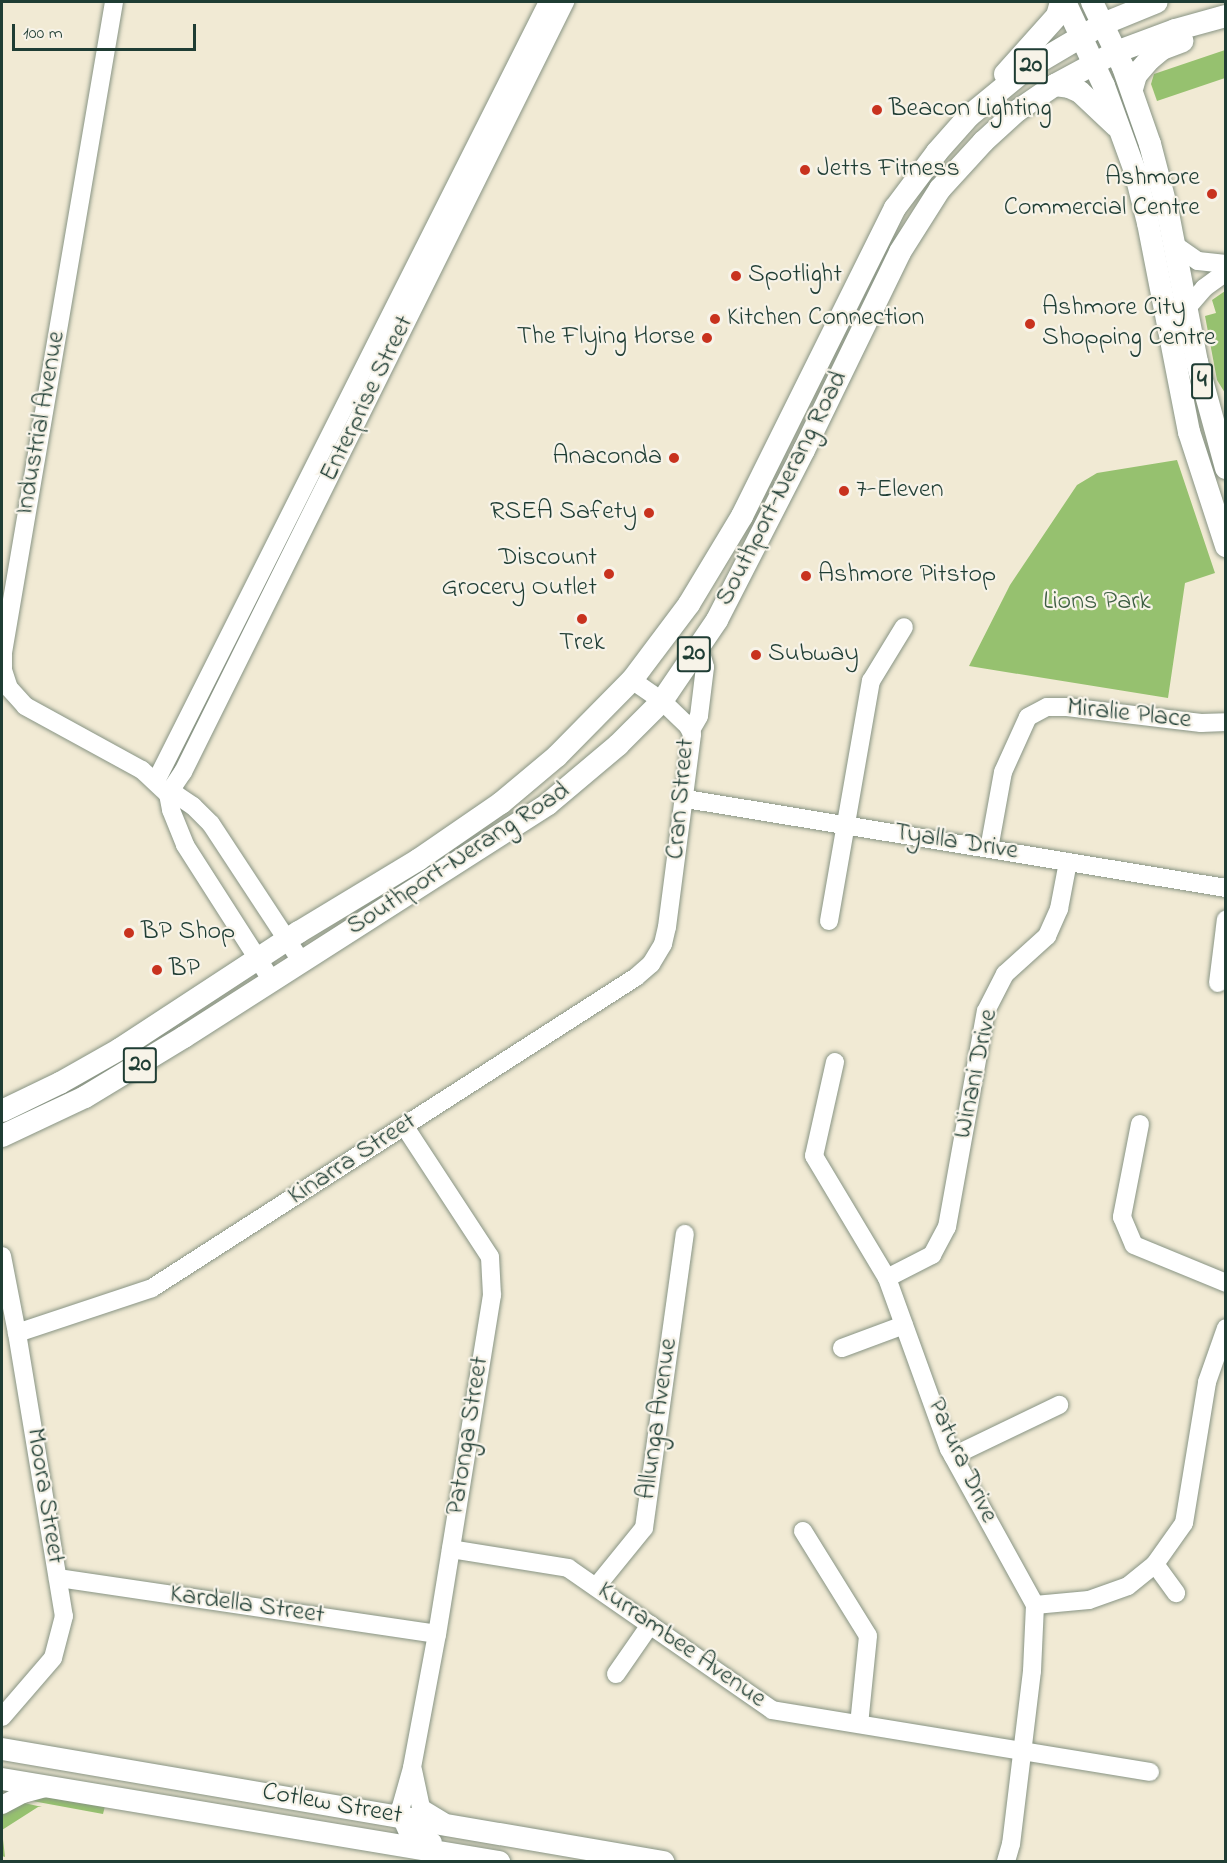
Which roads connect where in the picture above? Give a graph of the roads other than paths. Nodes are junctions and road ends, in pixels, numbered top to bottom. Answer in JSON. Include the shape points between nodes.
{"nodes":[{"id":1,"x":114,"y":2,"type":"edge"},
{"id":2,"x":548,"y":2,"type":"edge"},
{"id":3,"x":565,"y":2,"type":"edge"},
{"id":4,"x":1063,"y":2,"type":"edge"},
{"id":5,"x":1092,"y":2,"type":"edge"},
{"id":6,"x":1123,"y":2,"type":"edge"},
{"id":7,"x":1153,"y":3,"type":"edge"},
{"id":8,"x":1226,"y":16,"type":"edge"},
{"id":9,"x":1103,"y":24,"type":"junction"},
{"id":10,"x":1226,"y":29,"type":"edge"},
{"id":11,"x":1081,"y":35,"type":"junction"},
{"id":12,"x":1116,"y":52,"type":"junction"},
{"id":13,"x":1094,"y":62,"type":"junction"},
{"id":14,"x":1055,"y":85,"type":"junction"},
{"id":15,"x":1132,"y":89,"type":"junction"},
{"id":16,"x":985,"y":101,"type":"junction"},
{"id":17,"x":1121,"y":131,"type":"junction"},
{"id":18,"x":900,"y":199,"type":"junction"},
{"id":19,"x":922,"y":213,"type":"junction"},
{"id":20,"x":1175,"y":245,"type":"junction"},
{"id":21,"x":1226,"y":264,"type":"edge"},
{"id":22,"x":1226,"y":272,"type":"edge"},
{"id":23,"x":1186,"y":309,"type":"junction"},
{"id":24,"x":1220,"y":425,"type":"edge"},
{"id":25,"x":1190,"y":436,"type":"junction"},
{"id":26,"x":1226,"y":468,"type":"edge"},
{"id":27,"x":1226,"y":546,"type":"edge"},
{"id":28,"x":904,"y":627,"type":"dead end"},
{"id":29,"x":699,"y":646,"type":"junction"},
{"id":30,"x":632,"y":680,"type":"junction"},
{"id":31,"x":662,"y":701,"type":"junction"},
{"id":32,"x":1226,"y":722,"type":"edge"},
{"id":33,"x":691,"y":730,"type":"junction"},
{"id":34,"x":162,"y":787,"type":"junction"},
{"id":35,"x":686,"y":799,"type":"junction"},
{"id":36,"x":847,"y":825,"type":"junction"},
{"id":37,"x":989,"y":849,"type":"junction"},
{"id":38,"x":1068,"y":862,"type":"junction"},
{"id":39,"x":1226,"y":888,"type":"edge"},
{"id":40,"x":1226,"y":919,"type":"edge"},
{"id":41,"x":829,"y":921,"type":"dead end"},
{"id":42,"x":287,"y":940,"type":"junction"},
{"id":43,"x":663,"y":944,"type":"joint"},
{"id":44,"x":258,"y":959,"type":"junction"},
{"id":45,"x":302,"y":961,"type":"junction"},
{"id":46,"x":272,"y":981,"type":"junction"},
{"id":47,"x":1218,"y":983,"type":"dead end"},
{"id":48,"x":835,"y":1062,"type":"dead end"},
{"id":49,"x":2,"y":1111,"type":"edge"},
{"id":50,"x":1140,"y":1124,"type":"dead end"},
{"id":51,"x":405,"y":1127,"type":"junction"},
{"id":52,"x":2,"y":1136,"type":"edge"},
{"id":53,"x":685,"y":1234,"type":"dead end"},
{"id":54,"x":2,"y":1256,"type":"edge"},
{"id":55,"x":887,"y":1278,"type":"junction"},
{"id":56,"x":1226,"y":1283,"type":"edge"},
{"id":57,"x":904,"y":1325,"type":"junction"},
{"id":58,"x":1226,"y":1328,"type":"edge"},
{"id":59,"x":17,"y":1333,"type":"junction"},
{"id":60,"x":842,"y":1348,"type":"dead end"},
{"id":61,"x":1059,"y":1405,"type":"dead end"},
{"id":62,"x":953,"y":1456,"type":"junction"},
{"id":63,"x":803,"y":1531,"type":"dead end"},
{"id":64,"x":451,"y":1549,"type":"junction"},
{"id":65,"x":1155,"y":1564,"type":"junction"},
{"id":66,"x":57,"y":1578,"type":"junction"},
{"id":67,"x":596,"y":1587,"type":"junction"},
{"id":68,"x":1176,"y":1593,"type":"dead end"},
{"id":69,"x":1035,"y":1605,"type":"junction"},
{"id":70,"x":650,"y":1625,"type":"junction"},
{"id":71,"x":437,"y":1634,"type":"junction"},
{"id":72,"x":616,"y":1674,"type":"dead end"},
{"id":73,"x":2,"y":1717,"type":"edge"},
{"id":74,"x":859,"y":1724,"type":"junction"},
{"id":75,"x":2,"y":1749,"type":"edge"},
{"id":76,"x":1022,"y":1750,"type":"junction"},
{"id":77,"x":412,"y":1768,"type":"junction"},
{"id":78,"x":1150,"y":1772,"type":"dead end"},
{"id":79,"x":2,"y":1779,"type":"edge"},
{"id":80,"x":53,"y":1787,"type":"junction"},
{"id":81,"x":2,"y":1805,"type":"edge"},
{"id":82,"x":401,"y":1817,"type":"junction"},
{"id":83,"x":453,"y":1826,"type":"junction"},
{"id":84,"x":1012,"y":1853,"type":"edge"},
{"id":85,"x":499,"y":1862,"type":"edge"},
{"id":86,"x":509,"y":1862,"type":"edge"},
{"id":87,"x":663,"y":1862,"type":"edge"},
{"id":88,"x":1006,"y":1862,"type":"edge"}],
"edges":[{"from":1,"to":34,"type":"street","name":"Industrial Avenue","via":[[2,662],[9,688],[20,702]]},
{"from":2,"to":34,"type":"street","name":"Enterprise Street"},
{"from":3,"to":34,"type":"street","name":"Enterprise Street","via":[[183,772]]},
{"from":4,"to":11,"type":"main road","number":"4"},
{"from":4,"to":16,"type":"main road","via":[[1057,16]]},
{"from":5,"to":9,"type":"main road","number":"4"},
{"from":6,"to":7,"type":"main road"},
{"from":7,"to":9,"type":"main road","name":"Southport-Nerang Road","number":"20"},
{"from":8,"to":12,"type":"main road","name":"Southport-Nerang Road","number":"20"},
{"from":9,"to":11,"type":"main road","name":"Southport-Nerang Road","number":"20"},
{"from":9,"to":12,"type":"main road","number":"4"},
{"from":10,"to":15,"type":"main road","via":[[1160,51],[1137,74]]},
{"from":11,"to":13,"type":"main road","number":"4"},
{"from":11,"to":16,"type":"main road","name":"Southport-Nerang Road","number":"20"},
{"from":12,"to":13,"type":"main road","name":"Southport-Nerang Road","number":"20"},
{"from":12,"to":15,"type":"main road","number":"4"},
{"from":13,"to":14,"type":"main road","name":"Southport-Nerang Road","number":"20"},
{"from":13,"to":17,"type":"main road","number":"4"},
{"from":14,"to":17,"type":"main road","via":[[1085,95]]},
{"from":14,"to":19,"type":"main road","name":"Southport-Nerang Road","number":"20","via":[[1017,111],[983,142]]},
{"from":15,"to":20,"type":"main road","number":"4","via":[[1153,153]]},
{"from":16,"to":18,"type":"main road","name":"Southport-Nerang Road","number":"20","via":[[952,134]]},
{"from":17,"to":25,"type":"main road","number":"4","via":[[1148,223]]},
{"from":18,"to":19,"type":"main road"},
{"from":18,"to":30,"type":"main road","name":"Southport-Nerang Road","number":"20","via":[[742,516],[689,604]]},
{"from":19,"to":29,"type":"main road","name":"Southport-Nerang Road","number":"20","via":[[732,589]]},
{"from":20,"to":21,"type":"street","via":[[1198,261]]},
{"from":20,"to":23,"type":"main road","number":"4"},
{"from":22,"to":23,"type":"street","via":[[1204,288]]},
{"from":23,"to":24,"type":"main road","number":"4"},
{"from":24,"to":25,"type":"main road"},
{"from":24,"to":26,"type":"main road","number":"4"},
{"from":25,"to":27,"type":"main road","number":"4"},
{"from":28,"to":36,"type":"street","via":[[871,681]]},
{"from":29,"to":31,"type":"main road","name":"Southport-Nerang Road","number":"20"},
{"from":29,"to":33,"type":"street","via":[[705,666],[699,716]]},
{"from":30,"to":31,"type":"street","name":"Cran Street"},
{"from":30,"to":42,"type":"main road","name":"Southport-Nerang Road","number":"20","via":[[557,756],[501,803],[418,860]]},
{"from":31,"to":33,"type":"street","name":"Cran Street"},
{"from":31,"to":45,"type":"main road","name":"Southport-Nerang Road","number":"20","via":[[610,753],[548,804]]},
{"from":32,"to":37,"type":"street","name":"Miralie Place","via":[[1201,723],[1067,707],[1047,707],[1028,717],[1004,772]]},
{"from":33,"to":35,"type":"street","name":"Cran Street"},
{"from":34,"to":42,"type":"street","name":"Industrial Avenue","via":[[186,801],[211,824]]},
{"from":34,"to":44,"type":"street","via":[[185,844]]},
{"from":35,"to":36,"type":"street","name":"Tyalla Drive"},
{"from":35,"to":43,"type":"street","name":"Cran Street"},
{"from":36,"to":37,"type":"street","name":"Tyalla Drive"},
{"from":36,"to":41,"type":"street"},
{"from":37,"to":38,"type":"street","name":"Tyalla Drive"},
{"from":38,"to":39,"type":"street","name":"Tyalla Drive"},
{"from":38,"to":55,"type":"street","name":"Winani Drive","via":[[1059,909],[1047,936],[1005,974],[986,1011],[947,1227],[932,1255]]},
{"from":40,"to":47,"type":"street"},
{"from":42,"to":44,"type":"main road","name":"Southport-Nerang Road","number":"20"},
{"from":42,"to":45,"type":"street","name":"Industrial Avenue"},
{"from":43,"to":51,"type":"street","name":"Kinarra Street","via":[[651,964],[636,977]]},
{"from":44,"to":46,"type":"street"},
{"from":44,"to":49,"type":"main road","name":"Southport-Nerang Road","number":"20","via":[[120,1049]]},
{"from":45,"to":46,"type":"main road","name":"Southport-Nerang Road","number":"20"},
{"from":46,"to":52,"type":"main road","name":"Southport-Nerang Road","number":"20","via":[[134,1069]]},
{"from":48,"to":55,"type":"street","name":"Patura Drive","via":[[814,1156]]},
{"from":50,"to":56,"type":"street","via":[[1122,1216],[1134,1245]]},
{"from":51,"to":59,"type":"street","name":"Kinarra Street","via":[[153,1288]]},
{"from":51,"to":64,"type":"street","name":"Patonga Street","via":[[490,1257],[492,1295]]},
{"from":53,"to":67,"type":"street","name":"Allunga Avenue","via":[[644,1528]]},
{"from":54,"to":59,"type":"street","name":"Moora Street"},
{"from":55,"to":57,"type":"street","name":"Patura Drive"},
{"from":57,"to":60,"type":"street"},
{"from":57,"to":62,"type":"street","name":"Patura Drive"},
{"from":58,"to":65,"type":"street","via":[[1207,1382],[1184,1523]]},
{"from":59,"to":66,"type":"street","name":"Moora Street"},
{"from":61,"to":62,"type":"street"},
{"from":62,"to":69,"type":"street","name":"Patura Drive"},
{"from":63,"to":74,"type":"street","via":[[868,1636]]},
{"from":64,"to":67,"type":"street","name":"Kurrambee Avenue","via":[[568,1568]]},
{"from":64,"to":71,"type":"street","name":"Patonga Street"},
{"from":65,"to":68,"type":"street"},
{"from":65,"to":69,"type":"street","via":[[1128,1587],[1089,1600]]},
{"from":66,"to":71,"type":"street","name":"Kardella Street"},
{"from":66,"to":73,"type":"street","name":"Moora Street","via":[[64,1616],[53,1658]]},
{"from":67,"to":70,"type":"street","name":"Kurrambee Avenue"},
{"from":69,"to":76,"type":"street"},
{"from":70,"to":72,"type":"street"},
{"from":70,"to":74,"type":"street","name":"Kurrambee Avenue","via":[[772,1710]]},
{"from":71,"to":77,"type":"street","name":"Patonga Street"},
{"from":74,"to":76,"type":"street","name":"Kurrambee Avenue"},
{"from":75,"to":82,"type":"main road","name":"Cotlew Street"},
{"from":76,"to":78,"type":"street","name":"Kurrambee Avenue"},
{"from":76,"to":84,"type":"street"},
{"from":77,"to":82,"type":"street","name":"Patonga Street"},
{"from":77,"to":83,"type":"street","name":"Patonga Street","via":[[421,1808]]},
{"from":79,"to":80,"type":"main road","name":"Cotlew Street"},
{"from":80,"to":81,"type":"street","via":[[23,1794]]},
{"from":80,"to":85,"type":"main road","name":"Cotlew Street"},
{"from":82,"to":83,"type":"main road","name":"Cotlew Street"},
{"from":82,"to":86,"type":"street","via":[[408,1833],[416,1839],[474,1850]]},
{"from":83,"to":87,"type":"main road","name":"Cotlew Street"},
{"from":84,"to":88,"type":"street"}]}
